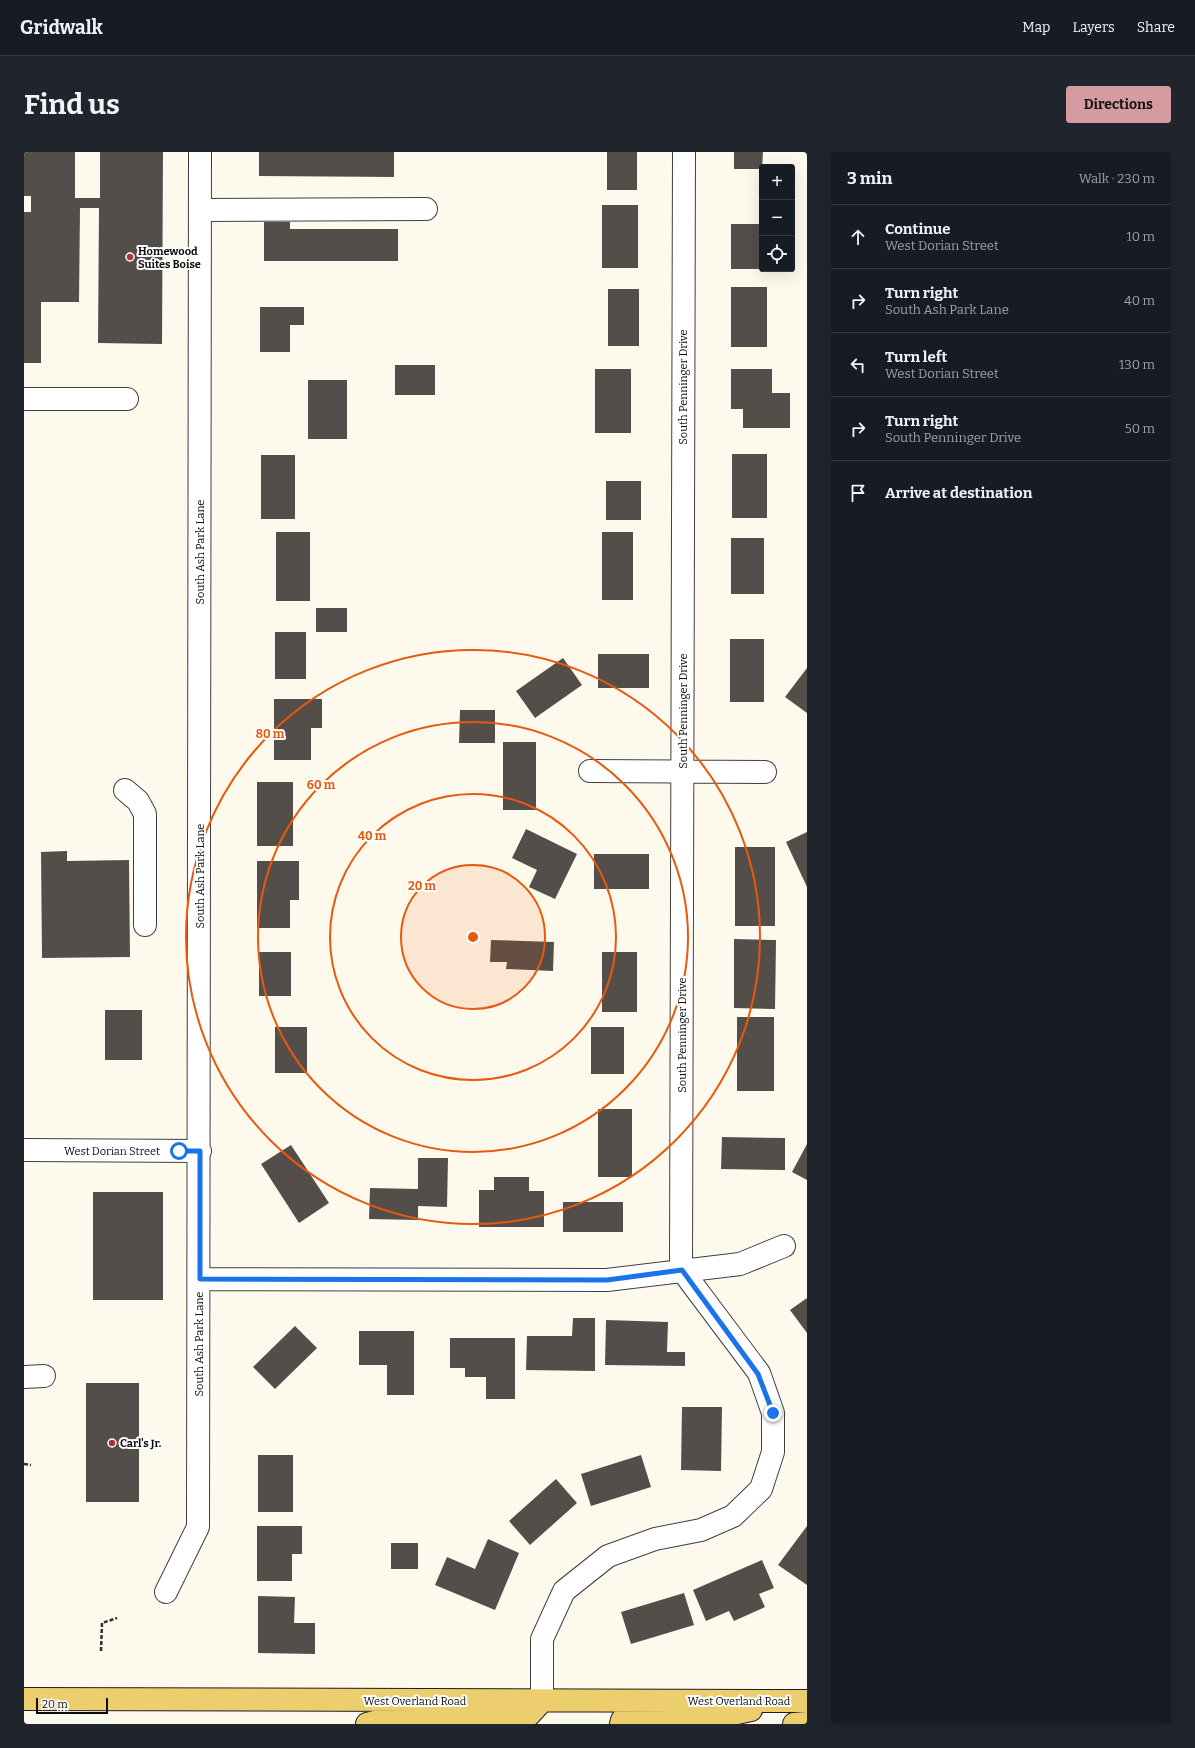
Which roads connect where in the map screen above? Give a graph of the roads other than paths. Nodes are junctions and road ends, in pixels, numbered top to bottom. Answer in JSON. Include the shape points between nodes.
{"nodes":[{"id":1,"x":200,"y":152,"type":"edge"},
{"id":2,"x":684,"y":152,"type":"edge"},
{"id":3,"x":426,"y":209,"type":"dead end"},
{"id":4,"x":200,"y":210,"type":"junction"},
{"id":5,"x":24,"y":399,"type":"edge"},
{"id":6,"x":127,"y":399,"type":"dead end"},
{"id":7,"x":590,"y":771,"type":"dead end"},
{"id":8,"x":683,"y":771,"type":"junction"},
{"id":9,"x":765,"y":772,"type":"dead end"},
{"id":10,"x":125,"y":790,"type":"dead end"},
{"id":11,"x":145,"y":925,"type":"dead end"},
{"id":12,"x":24,"y":1150,"type":"edge"},
{"id":13,"x":200,"y":1151,"type":"junction"},
{"id":14,"x":784,"y":1246,"type":"dead end"},
{"id":15,"x":682,"y":1270,"type":"junction"},
{"id":16,"x":200,"y":1279,"type":"junction"},
{"id":17,"x":166,"y":1592,"type":"dead end"},
{"id":18,"x":24,"y":1699,"type":"edge"},
{"id":19,"x":542,"y":1701,"type":"junction"},
{"id":20,"x":803,"y":1701,"type":"edge"},
{"id":21,"x":807,"y":1723,"type":"edge"},
{"id":22,"x":367,"y":1724,"type":"edge"},
{"id":23,"x":621,"y":1724,"type":"edge"},
{"id":24,"x":794,"y":1724,"type":"edge"}],
"edges":[{"from":1,"to":4,"type":"street","name":"South Ash Park Lane"},
{"from":2,"to":8,"type":"street","name":"South Penninger Drive"},
{"from":3,"to":4,"type":"street"},
{"from":4,"to":13,"type":"street","name":"South Ash Park Lane"},
{"from":5,"to":6,"type":"street"},
{"from":7,"to":8,"type":"street"},
{"from":8,"to":9,"type":"street"},
{"from":8,"to":15,"type":"street","name":"South Penninger Drive"},
{"from":10,"to":11,"type":"street","via":[[138,801],[144,814]]},
{"from":12,"to":13,"type":"street","name":"West Dorian Street"},
{"from":13,"to":16,"type":"street","name":"South Ash Park Lane"},
{"from":14,"to":15,"type":"street","via":[[740,1264]]},
{"from":15,"to":16,"type":"street","via":[[607,1280]]},
{"from":15,"to":19,"type":"street","via":[[758,1374],[773,1413],[773,1452],[760,1489],[733,1516],[701,1530],[655,1539],[608,1556],[564,1591],[542,1639]]},
{"from":16,"to":17,"type":"street","name":"South Ash Park Lane","via":[[198,1527]]},
{"from":18,"to":19,"type":"main road","name":"West Overland Road"},
{"from":19,"to":20,"type":"main road","name":"West Overland Road"},
{"from":19,"to":22,"type":"main road","via":[[529,1715],[518,1720],[387,1719]]},
{"from":20,"to":23,"type":"main road","via":[[714,1718],[622,1720]]},
{"from":21,"to":24,"type":"main road"}]}
